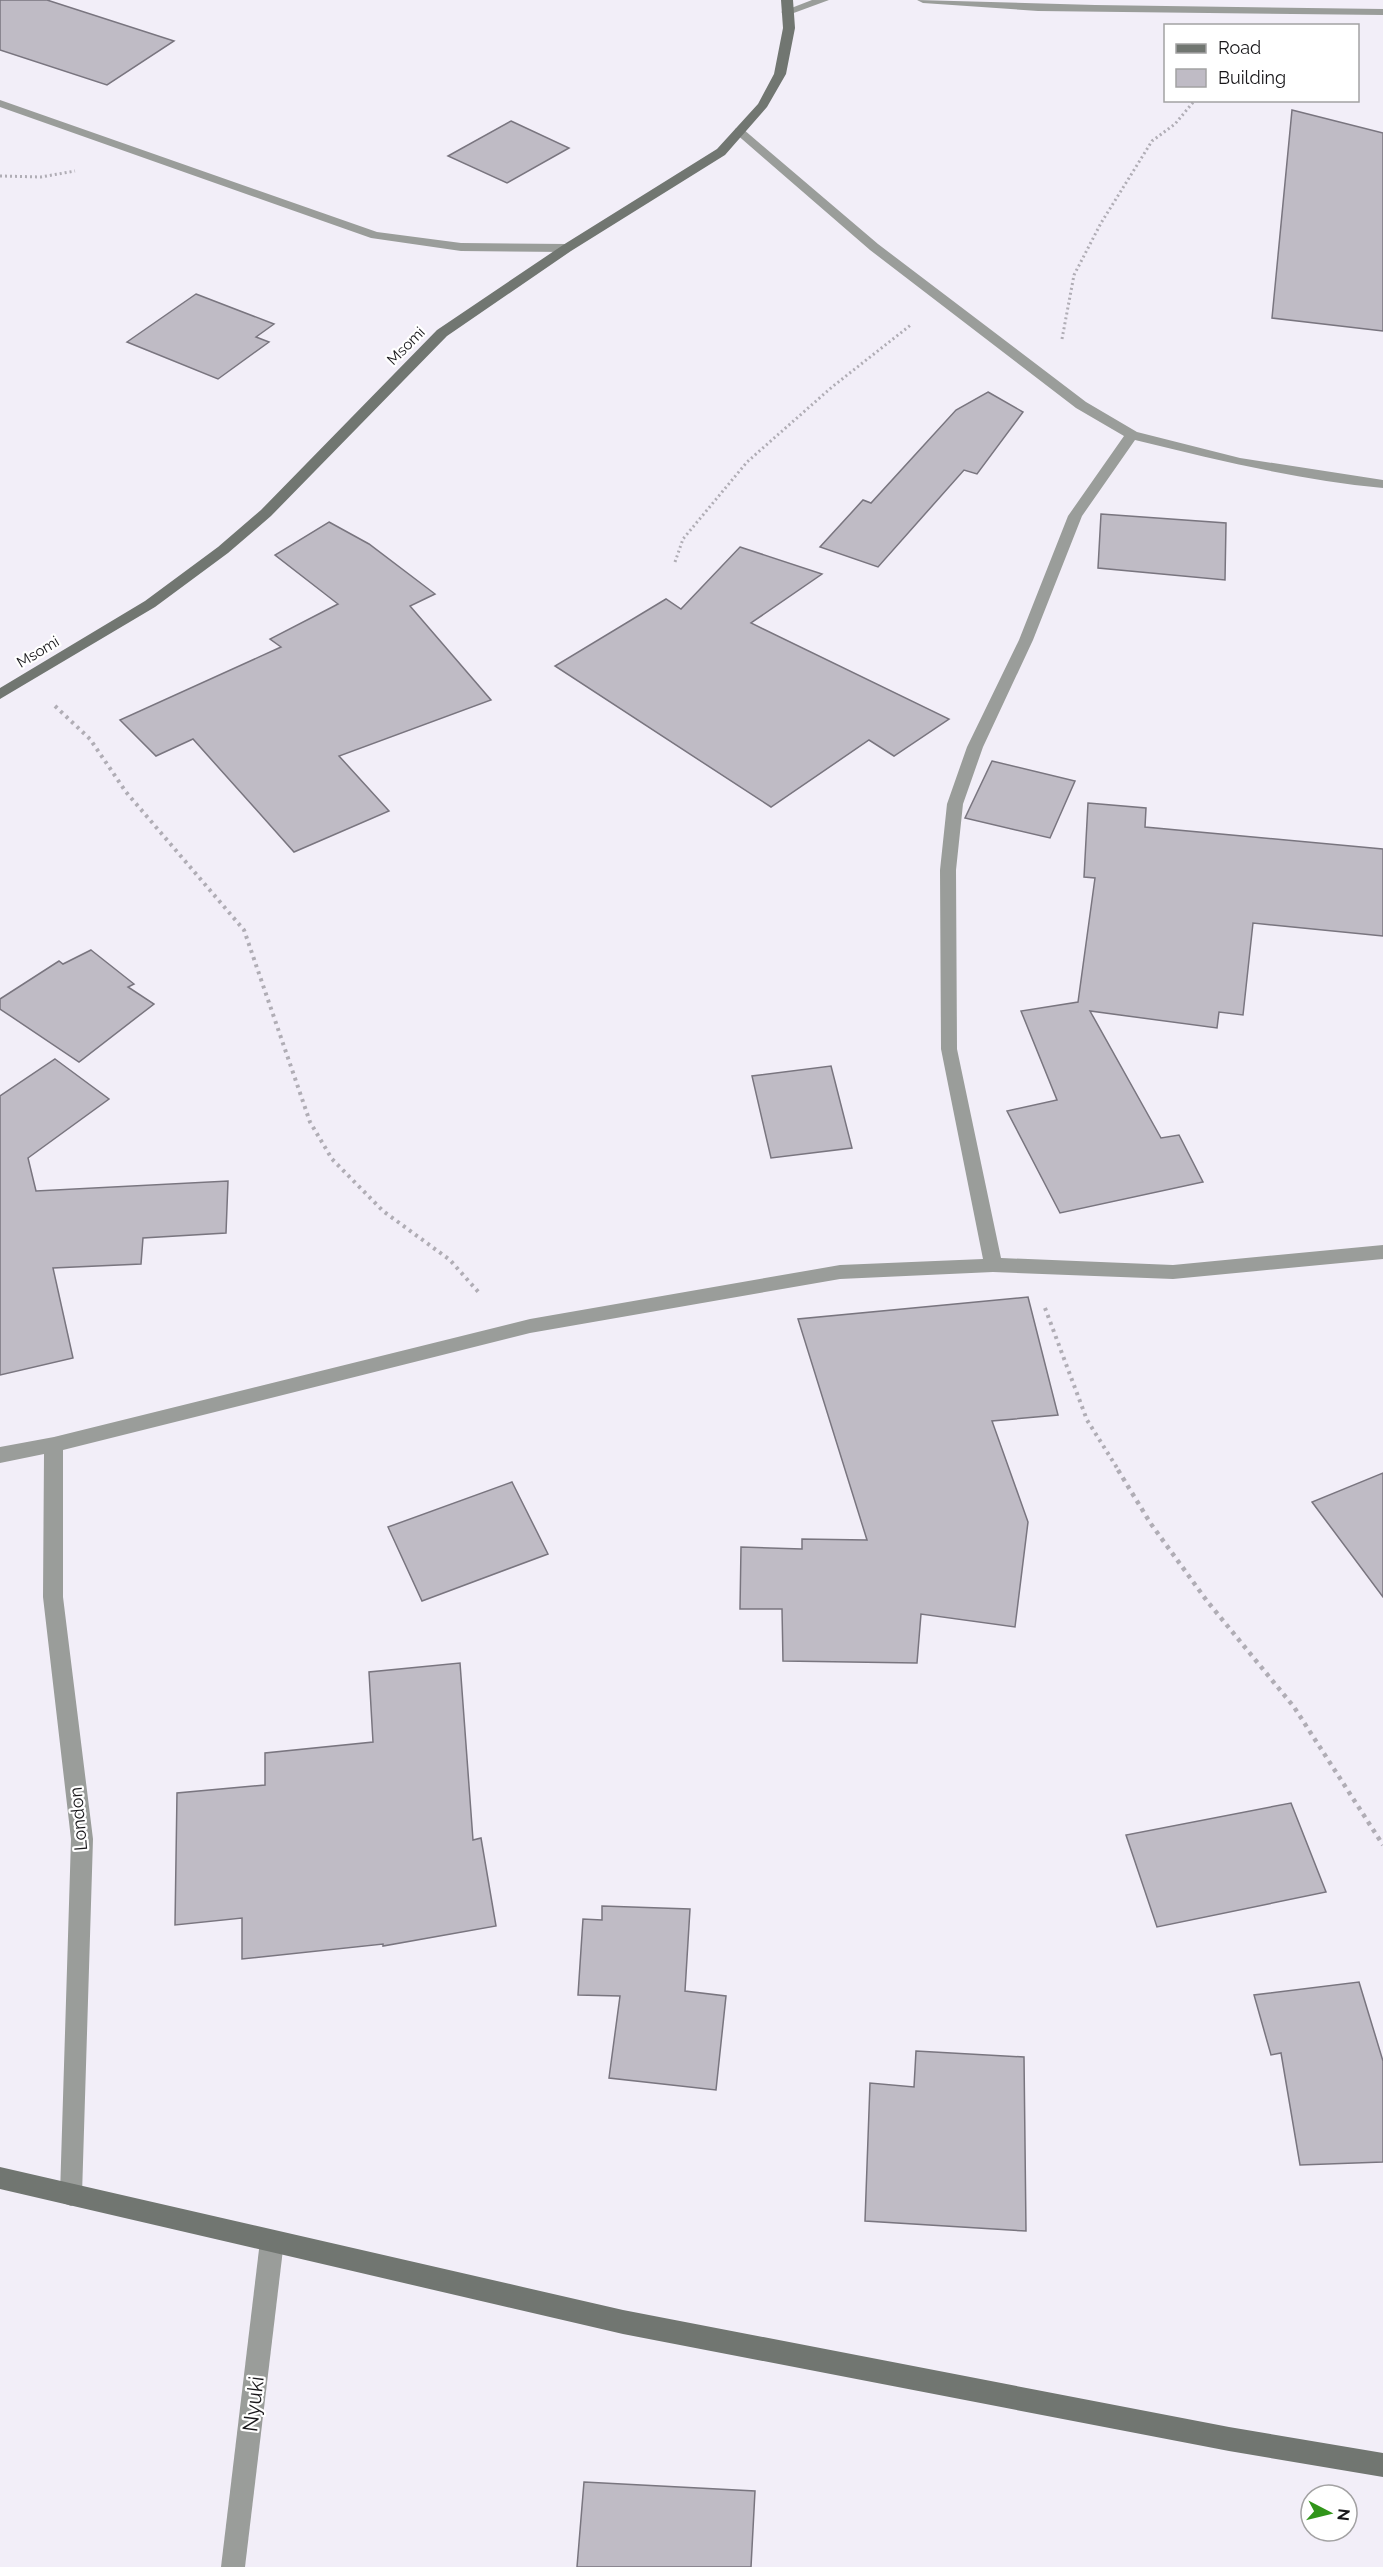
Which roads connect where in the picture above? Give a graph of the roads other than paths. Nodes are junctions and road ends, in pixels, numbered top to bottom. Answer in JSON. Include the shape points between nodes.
{"nodes":[{"id":1,"x":823,"y":0,"type":"edge"},
{"id":2,"x":923,"y":0,"type":"edge"},
{"id":3,"x":1202,"y":5,"type":"edge"},
{"id":4,"x":787,"y":6,"type":"edge"},
{"id":5,"x":1383,"y":12,"type":"edge"},
{"id":6,"x":0,"y":103,"type":"edge"},
{"id":7,"x":739,"y":131,"type":"junction"},
{"id":8,"x":567,"y":248,"type":"junction"},
{"id":9,"x":1132,"y":435,"type":"junction"},
{"id":10,"x":1383,"y":484,"type":"edge"},
{"id":11,"x":0,"y":694,"type":"edge"},
{"id":12,"x":1383,"y":1252,"type":"edge"},
{"id":13,"x":993,"y":1265,"type":"junction"},
{"id":14,"x":54,"y":1445,"type":"junction"},
{"id":15,"x":0,"y":1455,"type":"edge"},
{"id":16,"x":0,"y":2178,"type":"edge"},
{"id":17,"x":71,"y":2195,"type":"junction"},
{"id":18,"x":272,"y":2241,"type":"junction"},
{"id":19,"x":1383,"y":2465,"type":"edge"},
{"id":20,"x":233,"y":2567,"type":"edge"}],
"edges":[{"from":1,"to":4,"type":"street"},
{"from":2,"to":3,"type":"street","via":[[1043,8]]},
{"from":3,"to":5,"type":"street"},
{"from":4,"to":7,"type":"street","name":"Msomi","via":[[789,28],[780,74],[763,105]]},
{"from":6,"to":8,"type":"street","via":[[375,235],[461,247]]},
{"from":7,"to":8,"type":"street","name":"Msomi","via":[[721,152]]},
{"from":7,"to":9,"type":"street","via":[[874,247],[1081,405]]},
{"from":8,"to":11,"type":"street","name":"Msomi","via":[[442,333],[266,513],[224,550],[150,604]]},
{"from":9,"to":10,"type":"street","via":[[1240,462]]},
{"from":9,"to":13,"type":"street","via":[[1075,516],[1026,640],[975,747],[955,804],[948,870],[949,1049]]},
{"from":12,"to":13,"type":"street","via":[[1173,1272]]},
{"from":13,"to":14,"type":"street","via":[[840,1272],[513,1330]]},
{"from":14,"to":15,"type":"street"},
{"from":14,"to":17,"type":"street","name":"London","via":[[53,1597],[82,1839]]},
{"from":16,"to":17,"type":"street"},
{"from":17,"to":18,"type":"street"},
{"from":18,"to":19,"type":"street","via":[[623,2322]]},
{"from":18,"to":20,"type":"street","name":"Nyuki"}]}
